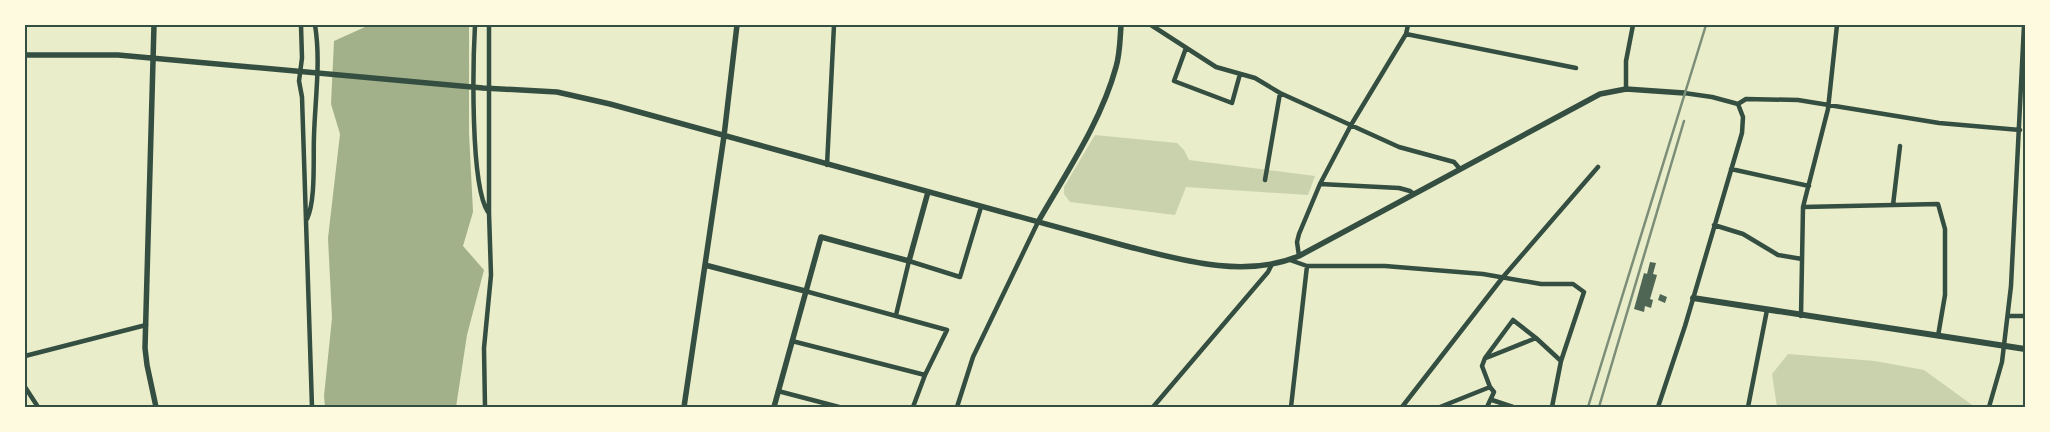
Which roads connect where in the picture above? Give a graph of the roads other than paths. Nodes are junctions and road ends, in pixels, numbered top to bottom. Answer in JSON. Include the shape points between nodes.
{"nodes":[{"id":1,"x":154,"y":25,"type":"edge"},
{"id":2,"x":301,"y":25,"type":"edge"},
{"id":3,"x":315,"y":25,"type":"edge"},
{"id":4,"x":475,"y":25,"type":"edge"},
{"id":5,"x":489,"y":25,"type":"edge"},
{"id":6,"x":737,"y":25,"type":"edge"},
{"id":7,"x":834,"y":25,"type":"edge"},
{"id":8,"x":1122,"y":25,"type":"edge"},
{"id":9,"x":1151,"y":25,"type":"edge"},
{"id":10,"x":1408,"y":25,"type":"edge"},
{"id":11,"x":1633,"y":25,"type":"edge"},
{"id":12,"x":1837,"y":25,"type":"edge"},
{"id":13,"x":2024,"y":25,"type":"edge"},
{"id":14,"x":1406,"y":34,"type":"junction"},
{"id":15,"x":1186,"y":48,"type":"junction"},
{"id":16,"x":25,"y":55,"type":"edge"},
{"id":17,"x":154,"y":58,"type":"junction"},
{"id":18,"x":1576,"y":68,"type":"dead end"},
{"id":19,"x":301,"y":72,"type":"junction"},
{"id":20,"x":1240,"y":74,"type":"junction"},
{"id":21,"x":486,"y":88,"type":"junction"},
{"id":22,"x":1626,"y":89,"type":"junction"},
{"id":23,"x":1280,"y":93,"type":"junction"},
{"id":24,"x":1684,"y":93,"type":"joint"},
{"id":25,"x":1829,"y":103,"type":"junction"},
{"id":26,"x":1738,"y":104,"type":"junction"},
{"id":27,"x":1351,"y":125,"type":"junction"},
{"id":28,"x":2020,"y":130,"type":"junction"},
{"id":29,"x":724,"y":136,"type":"junction"},
{"id":30,"x":1900,"y":146,"type":"dead end"},
{"id":31,"x":827,"y":165,"type":"junction"},
{"id":32,"x":1598,"y":167,"type":"dead end"},
{"id":33,"x":1460,"y":168,"type":"junction"},
{"id":34,"x":1731,"y":169,"type":"junction"},
{"id":35,"x":1265,"y":180,"type":"dead end"},
{"id":36,"x":1320,"y":184,"type":"junction"},
{"id":37,"x":1809,"y":186,"type":"junction"},
{"id":38,"x":928,"y":192,"type":"junction"},
{"id":39,"x":1414,"y":194,"type":"junction"},
{"id":40,"x":1893,"y":205,"type":"junction"},
{"id":41,"x":981,"y":207,"type":"junction"},
{"id":42,"x":1803,"y":207,"type":"junction"},
{"id":43,"x":489,"y":213,"type":"junction"},
{"id":44,"x":306,"y":220,"type":"junction"},
{"id":45,"x":1038,"y":222,"type":"junction"},
{"id":46,"x":1714,"y":225,"type":"junction"},
{"id":47,"x":1299,"y":256,"type":"junction"},
{"id":48,"x":1802,"y":259,"type":"junction"},
{"id":49,"x":1290,"y":260,"type":"junction"},
{"id":50,"x":909,"y":261,"type":"junction"},
{"id":51,"x":705,"y":264,"type":"junction"},
{"id":52,"x":1272,"y":264,"type":"junction"},
{"id":53,"x":1307,"y":266,"type":"junction"},
{"id":54,"x":1503,"y":277,"type":"junction"},
{"id":55,"x":805,"y":291,"type":"junction"},
{"id":56,"x":1693,"y":298,"type":"junction"},
{"id":57,"x":1767,"y":310,"type":"junction"},
{"id":58,"x":896,"y":315,"type":"junction"},
{"id":59,"x":1802,"y":316,"type":"junction"},
{"id":60,"x":2008,"y":316,"type":"junction"},
{"id":61,"x":2025,"y":316,"type":"edge"},
{"id":62,"x":146,"y":325,"type":"junction"},
{"id":63,"x":1938,"y":337,"type":"junction"},
{"id":64,"x":1536,"y":338,"type":"junction"},
{"id":65,"x":792,"y":341,"type":"junction"},
{"id":66,"x":2004,"y":347,"type":"junction"},
{"id":67,"x":2025,"y":349,"type":"edge"},
{"id":68,"x":25,"y":356,"type":"edge"},
{"id":69,"x":1485,"y":358,"type":"junction"},
{"id":70,"x":1562,"y":361,"type":"junction"},
{"id":71,"x":925,"y":375,"type":"junction"},
{"id":72,"x":25,"y":387,"type":"edge"},
{"id":73,"x":1490,"y":387,"type":"junction"},
{"id":74,"x":778,"y":391,"type":"junction"},
{"id":75,"x":1492,"y":400,"type":"junction"},
{"id":76,"x":38,"y":407,"type":"edge"},
{"id":77,"x":156,"y":407,"type":"edge"},
{"id":78,"x":312,"y":407,"type":"edge"},
{"id":79,"x":484,"y":407,"type":"edge"},
{"id":80,"x":684,"y":407,"type":"edge"},
{"id":81,"x":774,"y":407,"type":"edge"},
{"id":82,"x":839,"y":407,"type":"edge"},
{"id":83,"x":913,"y":407,"type":"edge"},
{"id":84,"x":957,"y":407,"type":"edge"},
{"id":85,"x":1153,"y":407,"type":"edge"},
{"id":86,"x":1291,"y":407,"type":"edge"},
{"id":87,"x":1402,"y":407,"type":"edge"},
{"id":88,"x":1440,"y":407,"type":"edge"},
{"id":89,"x":1487,"y":407,"type":"edge"},
{"id":90,"x":1512,"y":407,"type":"edge"},
{"id":91,"x":1552,"y":407,"type":"edge"},
{"id":92,"x":1658,"y":407,"type":"edge"},
{"id":93,"x":1748,"y":407,"type":"edge"},
{"id":94,"x":1989,"y":407,"type":"edge"}],
"edges":[{"from":1,"to":17,"type":"street"},
{"from":2,"to":19,"type":"street"},
{"from":3,"to":44,"type":"street","via":[[312,185],[310,212]]},
{"from":4,"to":43,"type":"street","via":[[477,168],[484,205]]},
{"from":5,"to":21,"type":"street"},
{"from":6,"to":29,"type":"street"},
{"from":7,"to":31,"type":"street"},
{"from":8,"to":45,"type":"street","via":[[1117,66],[1095,122]]},
{"from":9,"to":15,"type":"street"},
{"from":10,"to":14,"type":"street"},
{"from":11,"to":22,"type":"street","via":[[1626,61]]},
{"from":12,"to":25,"type":"street"},
{"from":13,"to":28,"type":"street"},
{"from":14,"to":18,"type":"street"},
{"from":14,"to":27,"type":"street"},
{"from":15,"to":20,"type":"street","via":[[1216,67]]},
{"from":15,"to":20,"type":"street","via":[[1174,81],[1232,103]]},
{"from":16,"to":17,"type":"street","via":[[118,54]]},
{"from":17,"to":19,"type":"street"},
{"from":17,"to":62,"type":"street"},
{"from":19,"to":21,"type":"street"},
{"from":19,"to":44,"type":"street"},
{"from":20,"to":23,"type":"street","via":[[1255,78]]},
{"from":21,"to":29,"type":"street","via":[[557,92]]},
{"from":21,"to":43,"type":"street"},
{"from":22,"to":24,"type":"street"},
{"from":22,"to":33,"type":"street","via":[[1586,100]]},
{"from":23,"to":27,"type":"street"},
{"from":23,"to":35,"type":"street"},
{"from":24,"to":26,"type":"street"},
{"from":25,"to":26,"type":"street","via":[[1746,99]]},
{"from":25,"to":28,"type":"street","via":[[1939,123]]},
{"from":25,"to":37,"type":"street"},
{"from":26,"to":34,"type":"street","via":[[1743,117],[1742,132]]},
{"from":27,"to":33,"type":"street","via":[[1399,147],[1454,162]]},
{"from":27,"to":36,"type":"street"},
{"from":28,"to":60,"type":"street"},
{"from":29,"to":31,"type":"street"},
{"from":29,"to":51,"type":"street"},
{"from":30,"to":40,"type":"street"},
{"from":31,"to":38,"type":"street"},
{"from":32,"to":54,"type":"street"},
{"from":33,"to":39,"type":"street"},
{"from":34,"to":37,"type":"street"},
{"from":34,"to":46,"type":"street"},
{"from":36,"to":39,"type":"street","via":[[1399,188]]},
{"from":36,"to":47,"type":"street","via":[[1299,234]]},
{"from":37,"to":42,"type":"street"},
{"from":38,"to":41,"type":"street"},
{"from":38,"to":50,"type":"street"},
{"from":39,"to":47,"type":"street"},
{"from":40,"to":42,"type":"street"},
{"from":40,"to":63,"type":"street","via":[[1938,204],[1945,229],[1945,295]]},
{"from":41,"to":45,"type":"street"},
{"from":41,"to":50,"type":"street","via":[[960,277]]},
{"from":42,"to":48,"type":"street"},
{"from":43,"to":79,"type":"street","via":[[491,275],[484,348]]},
{"from":44,"to":78,"type":"street"},
{"from":45,"to":52,"type":"street","via":[[1182,260],[1231,266]]},
{"from":45,"to":84,"type":"street","via":[[973,357]]},
{"from":46,"to":48,"type":"street","via":[[1743,234],[1778,255]]},
{"from":46,"to":56,"type":"street"},
{"from":47,"to":49,"type":"street"},
{"from":48,"to":59,"type":"street"},
{"from":49,"to":52,"type":"street"},
{"from":49,"to":53,"type":"street"},
{"from":50,"to":55,"type":"street","via":[[820,237]]},
{"from":50,"to":58,"type":"street"},
{"from":51,"to":55,"type":"street"},
{"from":51,"to":80,"type":"street"},
{"from":52,"to":85,"type":"street","via":[[1230,319]]},
{"from":53,"to":54,"type":"street","via":[[1385,266]]},
{"from":53,"to":86,"type":"street"},
{"from":54,"to":70,"type":"street","via":[[1542,284],[1573,284],[1584,292]]},
{"from":54,"to":87,"type":"street"},
{"from":55,"to":58,"type":"street"},
{"from":55,"to":65,"type":"street"},
{"from":56,"to":57,"type":"main road"},
{"from":56,"to":92,"type":"street"},
{"from":57,"to":59,"type":"main road"},
{"from":57,"to":93,"type":"street"},
{"from":58,"to":71,"type":"street","via":[[948,330]]},
{"from":59,"to":63,"type":"main road"},
{"from":60,"to":61,"type":"street"},
{"from":60,"to":66,"type":"street"},
{"from":62,"to":68,"type":"street"},
{"from":62,"to":77,"type":"street","via":[[147,365]]},
{"from":63,"to":66,"type":"main road"},
{"from":64,"to":69,"type":"street"},
{"from":64,"to":69,"type":"street","via":[[1513,320]]},
{"from":64,"to":70,"type":"street"},
{"from":65,"to":71,"type":"street"},
{"from":65,"to":74,"type":"street"},
{"from":66,"to":67,"type":"main road"},
{"from":66,"to":94,"type":"street"},
{"from":69,"to":73,"type":"street","via":[[1482,366]]},
{"from":70,"to":91,"type":"street"},
{"from":71,"to":83,"type":"street"},
{"from":72,"to":76,"type":"street"},
{"from":73,"to":75,"type":"street","via":[[1494,392]]},
{"from":73,"to":88,"type":"street"},
{"from":74,"to":81,"type":"street"},
{"from":74,"to":82,"type":"street"},
{"from":75,"to":89,"type":"street"},
{"from":75,"to":90,"type":"street"}]}
